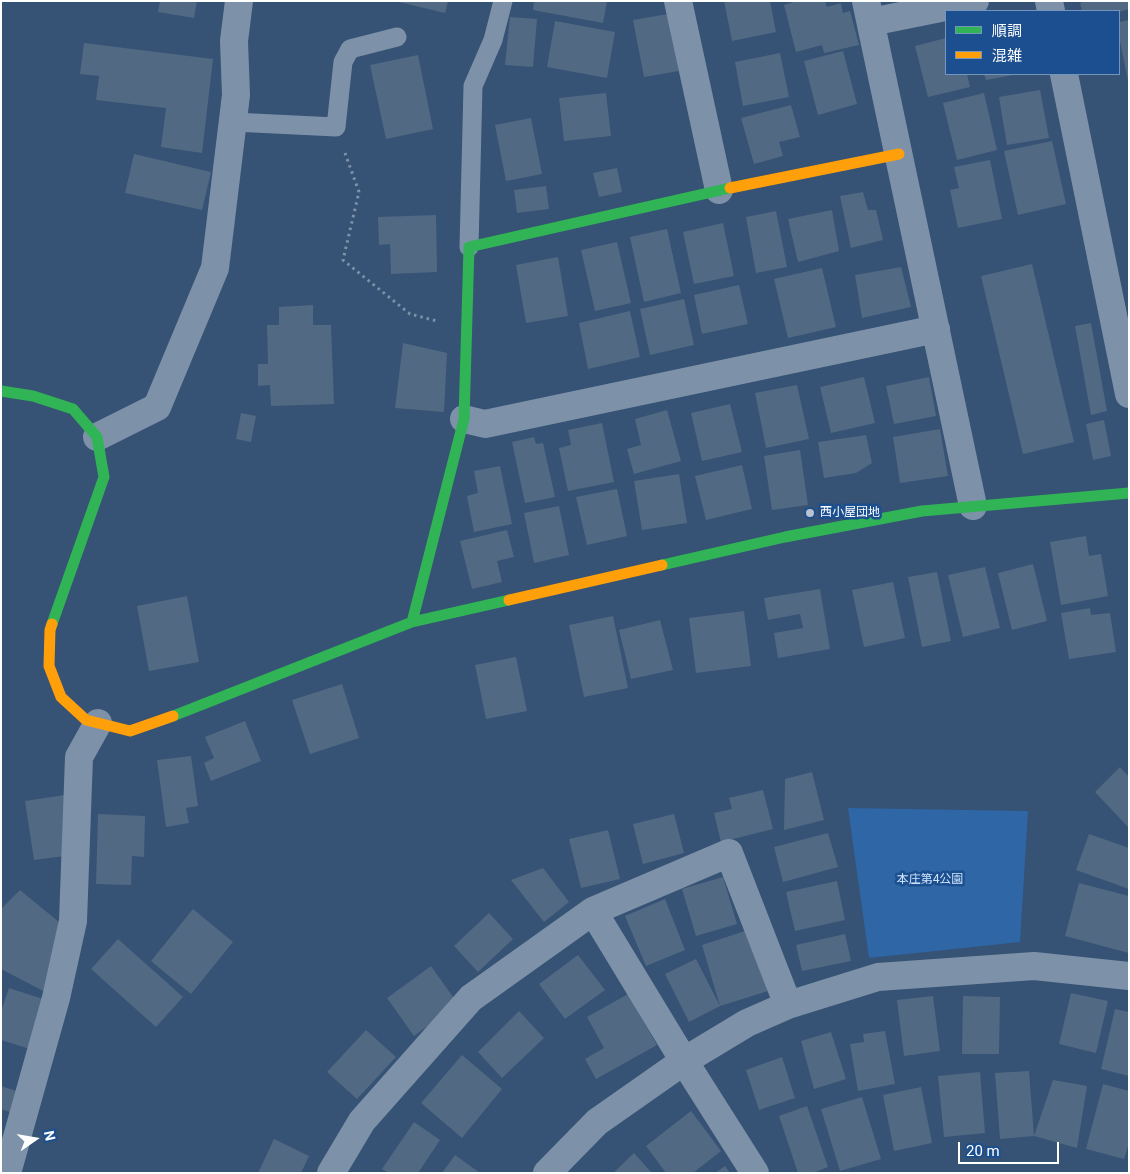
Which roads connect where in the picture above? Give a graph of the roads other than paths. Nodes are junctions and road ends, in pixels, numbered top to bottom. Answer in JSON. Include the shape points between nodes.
{"nodes":[{"id":1,"x":239,"y":1,"type":"edge"},
{"id":2,"x":503,"y":1,"type":"edge"},
{"id":3,"x":678,"y":1,"type":"edge"},
{"id":4,"x":975,"y":1,"type":"edge"},
{"id":5,"x":869,"y":12,"type":"edge"},
{"id":6,"x":397,"y":37,"type":"dead end"},
{"id":7,"x":1064,"y":75,"type":"edge"},
{"id":8,"x":233,"y":122,"type":"junction"},
{"id":9,"x":899,"y":154,"type":"junction"},
{"id":10,"x":719,"y":190,"type":"junction"},
{"id":11,"x":469,"y":247,"type":"junction"},
{"id":12,"x":936,"y":329,"type":"junction"},
{"id":13,"x":1,"y":391,"type":"edge"},
{"id":14,"x":1129,"y":394,"type":"edge"},
{"id":15,"x":464,"y":419,"type":"junction"},
{"id":16,"x":97,"y":437,"type":"junction"},
{"id":17,"x":1129,"y":493,"type":"edge"},
{"id":18,"x":974,"y":506,"type":"junction"},
{"id":19,"x":412,"y":622,"type":"junction"},
{"id":20,"x":98,"y":723,"type":"junction"},
{"id":21,"x":593,"y":911,"type":"junction"},
{"id":22,"x":1129,"y":976,"type":"edge"},
{"id":23,"x":788,"y":1005,"type":"junction"},
{"id":24,"x":684,"y":1061,"type":"junction"},
{"id":25,"x":7,"y":1173,"type":"edge"},
{"id":26,"x":331,"y":1173,"type":"edge"},
{"id":27,"x":547,"y":1173,"type":"edge"},
{"id":28,"x":755,"y":1173,"type":"edge"}],
"edges":[{"from":1,"to":8,"type":"street","via":[[234,40],[236,95]]},
{"from":2,"to":11,"type":"lane","via":[[492,40],[473,86]]},
{"from":3,"to":10,"type":"street"},
{"from":4,"to":5,"type":"street"},
{"from":5,"to":9,"type":"street"},
{"from":6,"to":8,"type":"lane","via":[[350,49],[343,62],[336,127]]},
{"from":7,"to":14,"type":"street"},
{"from":8,"to":16,"type":"street","via":[[215,268],[157,407]]},
{"from":9,"to":10,"type":"street"},
{"from":9,"to":12,"type":"street"},
{"from":10,"to":11,"type":"street"},
{"from":11,"to":15,"type":"street"},
{"from":12,"to":15,"type":"street","via":[[486,424]]},
{"from":12,"to":18,"type":"street"},
{"from":13,"to":16,"type":"street","via":[[33,396],[72,408]]},
{"from":15,"to":19,"type":"street"},
{"from":16,"to":20,"type":"street","via":[[104,477],[50,630],[49,666],[61,697],[86,720]]},
{"from":17,"to":18,"type":"street"},
{"from":18,"to":19,"type":"street","via":[[922,511],[785,537]]},
{"from":19,"to":20,"type":"street","via":[[189,711],[130,731]]},
{"from":20,"to":25,"type":"street","via":[[79,757],[73,920],[56,998]]},
{"from":21,"to":23,"type":"street","via":[[729,854]]},
{"from":21,"to":24,"type":"street"},
{"from":21,"to":26,"type":"street","via":[[472,998],[362,1121]]},
{"from":22,"to":23,"type":"street","via":[[1034,966],[878,977]]},
{"from":23,"to":24,"type":"street","via":[[747,1023]]},
{"from":24,"to":27,"type":"street","via":[[597,1122]]},
{"from":24,"to":28,"type":"street"}]}
